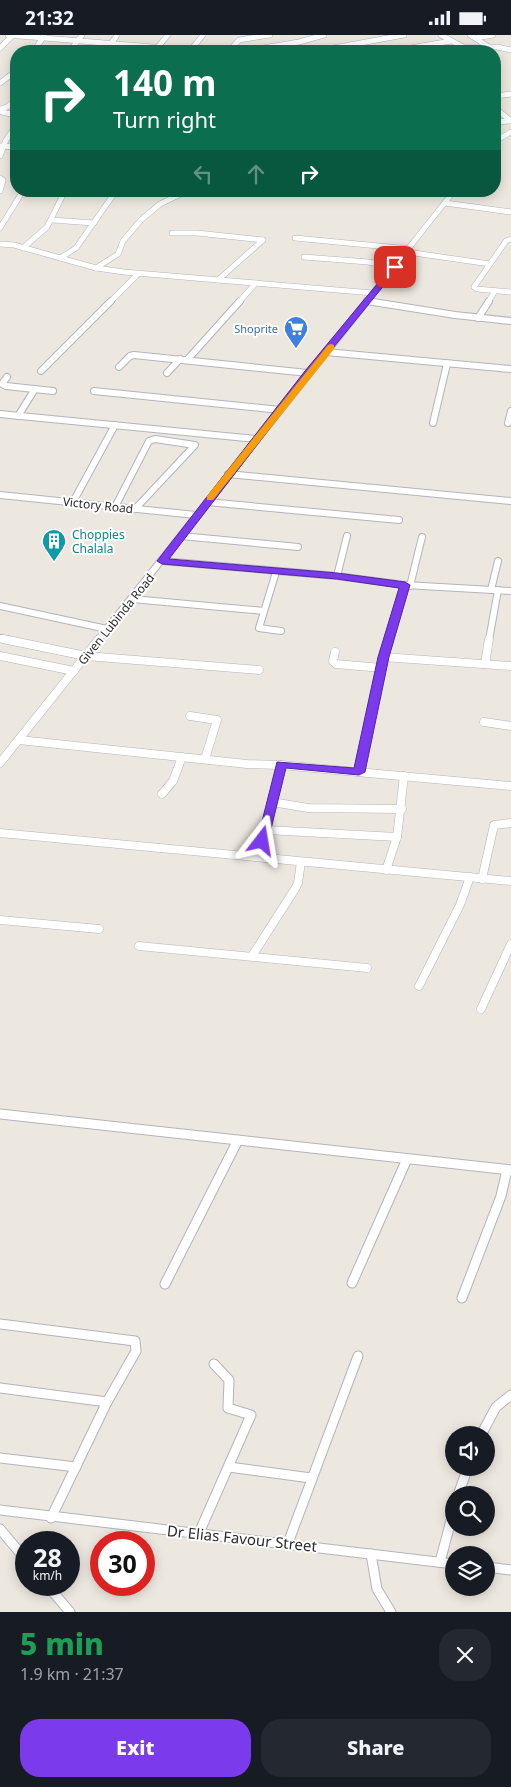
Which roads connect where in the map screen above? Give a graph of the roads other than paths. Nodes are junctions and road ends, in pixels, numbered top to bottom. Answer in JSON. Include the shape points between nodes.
{"nodes":[{"id":1,"x":10,"y":35,"type":"edge"},
{"id":2,"x":82,"y":35,"type":"edge"},
{"id":3,"x":117,"y":35,"type":"edge"},
{"id":4,"x":168,"y":35,"type":"edge"},
{"id":5,"x":203,"y":35,"type":"edge"},
{"id":6,"x":234,"y":35,"type":"edge"},
{"id":7,"x":270,"y":35,"type":"edge"},
{"id":8,"x":324,"y":35,"type":"edge"},
{"id":9,"x":404,"y":35,"type":"edge"},
{"id":10,"x":442,"y":35,"type":"edge"},
{"id":11,"x":470,"y":35,"type":"edge"},
{"id":12,"x":494,"y":35,"type":"edge"},
{"id":13,"x":44,"y":37,"type":"edge"},
{"id":14,"x":475,"y":38,"type":"junction"},
{"id":15,"x":243,"y":40,"type":"junction"},
{"id":16,"x":78,"y":41,"type":"junction"},
{"id":17,"x":452,"y":41,"type":"junction"},
{"id":18,"x":110,"y":44,"type":"junction"},
{"id":19,"x":75,"y":45,"type":"edge"},
{"id":20,"x":119,"y":45,"type":"edge"},
{"id":21,"x":158,"y":45,"type":"edge"},
{"id":22,"x":195,"y":45,"type":"edge"},
{"id":23,"x":235,"y":45,"type":"edge"},
{"id":24,"x":281,"y":45,"type":"edge"},
{"id":25,"x":350,"y":45,"type":"edge"},
{"id":26,"x":428,"y":45,"type":"edge"},
{"id":27,"x":459,"y":45,"type":"edge"},
{"id":28,"x":486,"y":45,"type":"edge"},
{"id":29,"x":0,"y":48,"type":"edge"},
{"id":30,"x":10,"y":135,"type":"edge"},
{"id":31,"x":2,"y":146,"type":"edge"},
{"id":32,"x":0,"y":156,"type":"edge"},
{"id":33,"x":0,"y":177,"type":"edge"},
{"id":34,"x":0,"y":191,"type":"edge"},
{"id":35,"x":19,"y":197,"type":"edge"},
{"id":36,"x":62,"y":197,"type":"edge"},
{"id":37,"x":112,"y":197,"type":"edge"},
{"id":38,"x":175,"y":197,"type":"edge"},
{"id":39,"x":450,"y":197,"type":"edge"},
{"id":40,"x":445,"y":203,"type":"junction"},
{"id":41,"x":511,"y":212,"type":"edge"},
{"id":42,"x":52,"y":220,"type":"junction"},
{"id":43,"x":94,"y":223,"type":"junction"},
{"id":44,"x":0,"y":228,"type":"edge"},
{"id":45,"x":172,"y":233,"type":"dead end"},
{"id":46,"x":295,"y":238,"type":"dead end"},
{"id":47,"x":511,"y":239,"type":"edge"},
{"id":48,"x":0,"y":244,"type":"edge"},
{"id":49,"x":23,"y":248,"type":"junction"},
{"id":50,"x":408,"y":250,"type":"junction"},
{"id":51,"x":304,"y":257,"type":"dead end"},
{"id":52,"x":60,"y":258,"type":"junction"},
{"id":53,"x":490,"y":264,"type":"junction"},
{"id":54,"x":395,"y":267,"type":"junction"},
{"id":55,"x":96,"y":268,"type":"junction"},
{"id":56,"x":138,"y":274,"type":"junction"},
{"id":57,"x":218,"y":280,"type":"junction"},
{"id":58,"x":256,"y":283,"type":"junction"},
{"id":59,"x":495,"y":291,"type":"junction"},
{"id":60,"x":511,"y":292,"type":"edge"},
{"id":61,"x":373,"y":293,"type":"junction"},
{"id":62,"x":368,"y":301,"type":"junction"},
{"id":63,"x":478,"y":318,"type":"junction"},
{"id":64,"x":511,"y":321,"type":"edge"},
{"id":65,"x":326,"y":352,"type":"junction"},
{"id":66,"x":183,"y":360,"type":"junction"},
{"id":67,"x":447,"y":364,"type":"junction"},
{"id":68,"x":119,"y":367,"type":"dead end"},
{"id":69,"x":511,"y":369,"type":"edge"},
{"id":70,"x":41,"y":371,"type":"dead end"},
{"id":71,"x":167,"y":373,"type":"dead end"},
{"id":72,"x":308,"y":373,"type":"junction"},
{"id":73,"x":7,"y":377,"type":"dead end"},
{"id":74,"x":35,"y":389,"type":"junction"},
{"id":75,"x":53,"y":391,"type":"dead end"},
{"id":76,"x":94,"y":391,"type":"dead end"},
{"id":77,"x":280,"y":410,"type":"junction"},
{"id":78,"x":511,"y":411,"type":"edge"},
{"id":79,"x":0,"y":414,"type":"edge"},
{"id":80,"x":18,"y":415,"type":"junction"},
{"id":81,"x":433,"y":423,"type":"dead end"},
{"id":82,"x":508,"y":423,"type":"dead end"},
{"id":83,"x":115,"y":425,"type":"junction"},
{"id":84,"x":257,"y":439,"type":"junction"},
{"id":85,"x":228,"y":474,"type":"junction"},
{"id":86,"x":0,"y":495,"type":"edge"},
{"id":87,"x":511,"y":501,"type":"edge"},
{"id":88,"x":73,"y":502,"type":"junction"},
{"id":89,"x":207,"y":502,"type":"junction"},
{"id":90,"x":115,"y":507,"type":"junction"},
{"id":91,"x":135,"y":509,"type":"junction"},
{"id":92,"x":196,"y":515,"type":"junction"},
{"id":93,"x":399,"y":520,"type":"dead end"},
{"id":94,"x":181,"y":536,"type":"junction"},
{"id":95,"x":347,"y":536,"type":"dead end"},
{"id":96,"x":422,"y":537,"type":"dead end"},
{"id":97,"x":298,"y":547,"type":"dead end"},
{"id":98,"x":162,"y":561,"type":"junction"},
{"id":99,"x":498,"y":561,"type":"dead end"},
{"id":100,"x":276,"y":571,"type":"junction"},
{"id":101,"x":337,"y":576,"type":"junction"},
{"id":102,"x":407,"y":586,"type":"junction"},
{"id":103,"x":495,"y":590,"type":"junction"},
{"id":104,"x":511,"y":591,"type":"edge"},
{"id":105,"x":132,"y":599,"type":"junction"},
{"id":106,"x":0,"y":606,"type":"edge"},
{"id":107,"x":264,"y":611,"type":"junction"},
{"id":108,"x":107,"y":629,"type":"junction"},
{"id":109,"x":281,"y":631,"type":"dead end"},
{"id":110,"x":0,"y":638,"type":"edge"},
{"id":111,"x":335,"y":652,"type":"dead end"},
{"id":112,"x":0,"y":656,"type":"edge"},
{"id":113,"x":86,"y":656,"type":"junction"},
{"id":114,"x":384,"y":657,"type":"junction"},
{"id":115,"x":485,"y":664,"type":"junction"},
{"id":116,"x":511,"y":666,"type":"edge"},
{"id":117,"x":382,"y":668,"type":"junction"},
{"id":118,"x":259,"y":670,"type":"dead end"},
{"id":119,"x":74,"y":671,"type":"junction"},
{"id":120,"x":190,"y":716,"type":"dead end"},
{"id":121,"x":484,"y":722,"type":"dead end"},
{"id":122,"x":511,"y":726,"type":"edge"},
{"id":123,"x":18,"y":740,"type":"junction"},
{"id":124,"x":182,"y":757,"type":"junction"},
{"id":125,"x":205,"y":759,"type":"junction"},
{"id":126,"x":0,"y":763,"type":"edge"},
{"id":127,"x":281,"y":765,"type":"junction"},
{"id":128,"x":359,"y":772,"type":"junction"},
{"id":129,"x":404,"y":776,"type":"junction"},
{"id":130,"x":511,"y":785,"type":"edge"},
{"id":131,"x":162,"y":794,"type":"dead end"},
{"id":132,"x":272,"y":802,"type":"junction"},
{"id":133,"x":402,"y":809,"type":"junction"},
{"id":134,"x":511,"y":823,"type":"edge"},
{"id":135,"x":266,"y":830,"type":"junction"},
{"id":136,"x":0,"y":833,"type":"edge"},
{"id":137,"x":398,"y":837,"type":"junction"},
{"id":138,"x":256,"y":857,"type":"junction"},
{"id":139,"x":301,"y":862,"type":"junction"},
{"id":140,"x":386,"y":870,"type":"junction"},
{"id":141,"x":470,"y":877,"type":"junction"},
{"id":142,"x":482,"y":879,"type":"junction"},
{"id":143,"x":511,"y":881,"type":"edge"},
{"id":144,"x":0,"y":920,"type":"edge"},
{"id":145,"x":99,"y":929,"type":"dead end"},
{"id":146,"x":511,"y":944,"type":"edge"},
{"id":147,"x":139,"y":946,"type":"dead end"},
{"id":148,"x":252,"y":957,"type":"junction"},
{"id":149,"x":367,"y":968,"type":"dead end"},
{"id":150,"x":420,"y":986,"type":"dead end"},
{"id":151,"x":481,"y":1009,"type":"dead end"},
{"id":152,"x":0,"y":1114,"type":"edge"},
{"id":153,"x":238,"y":1140,"type":"junction"},
{"id":154,"x":407,"y":1159,"type":"junction"},
{"id":155,"x":509,"y":1170,"type":"edge"},
{"id":156,"x":165,"y":1283,"type":"dead end"},
{"id":157,"x":352,"y":1283,"type":"dead end"},
{"id":158,"x":462,"y":1298,"type":"dead end"},
{"id":159,"x":0,"y":1324,"type":"edge"},
{"id":160,"x":358,"y":1356,"type":"dead end"},
{"id":161,"x":214,"y":1365,"type":"dead end"},
{"id":162,"x":0,"y":1388,"type":"edge"},
{"id":163,"x":511,"y":1395,"type":"edge"},
{"id":164,"x":107,"y":1402,"type":"junction"},
{"id":165,"x":486,"y":1426,"type":"edge"},
{"id":166,"x":0,"y":1458,"type":"edge"},
{"id":167,"x":76,"y":1467,"type":"junction"},
{"id":168,"x":228,"y":1467,"type":"junction"},
{"id":169,"x":312,"y":1478,"type":"junction"},
{"id":170,"x":0,"y":1510,"type":"edge"},
{"id":171,"x":51,"y":1518,"type":"junction"},
{"id":172,"x":0,"y":1529,"type":"edge"},
{"id":173,"x":199,"y":1533,"type":"junction"},
{"id":174,"x":447,"y":1536,"type":"edge"},
{"id":175,"x":288,"y":1543,"type":"junction"},
{"id":176,"x":15,"y":1547,"type":"edge"},
{"id":177,"x":371,"y":1554,"type":"junction"},
{"id":178,"x":440,"y":1562,"type":"junction"},
{"id":179,"x":445,"y":1563,"type":"edge"},
{"id":180,"x":495,"y":1568,"type":"edge"},
{"id":181,"x":511,"y":1570,"type":"edge"},
{"id":182,"x":56,"y":1596,"type":"edge"},
{"id":183,"x":70,"y":1612,"type":"edge"},
{"id":184,"x":391,"y":1612,"type":"edge"}],
"edges":[{"from":1,"to":13,"type":"street"},
{"from":1,"to":29,"type":"street"},
{"from":2,"to":16,"type":"street"},
{"from":3,"to":18,"type":"street"},
{"from":4,"to":21,"type":"street"},
{"from":5,"to":22,"type":"street"},
{"from":6,"to":15,"type":"street"},
{"from":7,"to":15,"type":"street"},
{"from":8,"to":24,"type":"street"},
{"from":9,"to":25,"type":"street"},
{"from":10,"to":17,"type":"street"},
{"from":11,"to":14,"type":"street"},
{"from":12,"to":14,"type":"street"},
{"from":13,"to":16,"type":"street"},
{"from":14,"to":28,"type":"street"},
{"from":15,"to":23,"type":"street"},
{"from":16,"to":18,"type":"street"},
{"from":16,"to":19,"type":"street"},
{"from":17,"to":26,"type":"street"},
{"from":17,"to":27,"type":"street"},
{"from":18,"to":20,"type":"street"},
{"from":30,"to":31,"type":"street"},
{"from":31,"to":32,"type":"street"},
{"from":33,"to":34,"type":"street","via":[[3,180]]},
{"from":35,"to":44,"type":"street"},
{"from":36,"to":42,"type":"street"},
{"from":37,"to":43,"type":"street"},
{"from":38,"to":55,"type":"street","via":[[160,204],[142,220],[123,241],[119,253]]},
{"from":39,"to":40,"type":"street","name":"Given Lubinda Road"},
{"from":40,"to":41,"type":"street"},
{"from":40,"to":50,"type":"street","name":"Given Lubinda Road"},
{"from":42,"to":43,"type":"street"},
{"from":42,"to":49,"type":"street"},
{"from":43,"to":52,"type":"street","via":[[76,248]]},
{"from":45,"to":57,"type":"street","via":[[263,240]]},
{"from":46,"to":50,"type":"street"},
{"from":47,"to":53,"type":"street","via":[[506,241]]},
{"from":48,"to":49,"type":"street"},
{"from":49,"to":52,"type":"street"},
{"from":50,"to":53,"type":"street"},
{"from":50,"to":54,"type":"street","name":"Given Lubinda Road"},
{"from":51,"to":54,"type":"street"},
{"from":52,"to":55,"type":"street"},
{"from":53,"to":59,"type":"street","via":[[474,287]]},
{"from":54,"to":61,"type":"street","name":"Given Lubinda Road"},
{"from":55,"to":56,"type":"street"},
{"from":56,"to":57,"type":"street"},
{"from":56,"to":70,"type":"street"},
{"from":57,"to":58,"type":"street"},
{"from":58,"to":61,"type":"street"},
{"from":58,"to":66,"type":"street"},
{"from":59,"to":60,"type":"street"},
{"from":59,"to":63,"type":"street"},
{"from":61,"to":62,"type":"street","name":"Given Lubinda Road"},
{"from":62,"to":63,"type":"street"},
{"from":62,"to":65,"type":"street","name":"Given Lubinda Road"},
{"from":63,"to":64,"type":"street"},
{"from":65,"to":67,"type":"street"},
{"from":65,"to":72,"type":"street","name":"Given Lubinda Road"},
{"from":66,"to":68,"type":"street","via":[[134,355]]},
{"from":66,"to":71,"type":"street"},
{"from":66,"to":72,"type":"street"},
{"from":67,"to":69,"type":"street"},
{"from":67,"to":81,"type":"street"},
{"from":72,"to":77,"type":"street","name":"Given Lubinda Road"},
{"from":73,"to":74,"type":"street","via":[[2,385]]},
{"from":74,"to":75,"type":"street"},
{"from":74,"to":80,"type":"street"},
{"from":76,"to":77,"type":"street"},
{"from":77,"to":84,"type":"street","name":"Given Lubinda Road"},
{"from":78,"to":82,"type":"street"},
{"from":79,"to":80,"type":"street"},
{"from":80,"to":83,"type":"street"},
{"from":83,"to":84,"type":"street"},
{"from":83,"to":88,"type":"street"},
{"from":84,"to":85,"type":"street","name":"Given Lubinda Road"},
{"from":85,"to":87,"type":"street"},
{"from":85,"to":89,"type":"street","name":"Given Lubinda Road"},
{"from":86,"to":88,"type":"street","name":"Victory Road"},
{"from":88,"to":90,"type":"street","name":"Victory Road"},
{"from":89,"to":92,"type":"street","name":"Given Lubinda Road"},
{"from":89,"to":93,"type":"street"},
{"from":90,"to":91,"type":"street","name":"Victory Road"},
{"from":90,"to":91,"type":"street","via":[[149,441],[155,439],[195,445]]},
{"from":91,"to":92,"type":"street","name":"Victory Road"},
{"from":92,"to":94,"type":"street","name":"Given Lubinda Road"},
{"from":94,"to":97,"type":"street"},
{"from":94,"to":98,"type":"street","name":"Given Lubinda Road"},
{"from":95,"to":101,"type":"street"},
{"from":96,"to":102,"type":"street"},
{"from":98,"to":100,"type":"street"},
{"from":98,"to":105,"type":"street","name":"Given Lubinda Road"},
{"from":99,"to":103,"type":"street"},
{"from":100,"to":101,"type":"street"},
{"from":100,"to":107,"type":"street"},
{"from":101,"to":102,"type":"street"},
{"from":102,"to":103,"type":"street"},
{"from":102,"to":114,"type":"street"},
{"from":103,"to":104,"type":"street"},
{"from":103,"to":115,"type":"street"},
{"from":105,"to":107,"type":"street"},
{"from":105,"to":108,"type":"street","name":"Given Lubinda Road"},
{"from":106,"to":108,"type":"street"},
{"from":107,"to":109,"type":"street","via":[[259,628]]},
{"from":108,"to":113,"type":"street","name":"Given Lubinda Road"},
{"from":110,"to":113,"type":"street"},
{"from":111,"to":117,"type":"street","via":[[333,661],[336,664]]},
{"from":112,"to":119,"type":"street"},
{"from":113,"to":118,"type":"street"},
{"from":113,"to":119,"type":"street","name":"Given Lubinda Road"},
{"from":114,"to":115,"type":"street"},
{"from":114,"to":117,"type":"street"},
{"from":115,"to":116,"type":"street"},
{"from":117,"to":128,"type":"street"},
{"from":119,"to":123,"type":"street","name":"Given Lubinda Road"},
{"from":120,"to":125,"type":"street","via":[[217,721]]},
{"from":121,"to":122,"type":"street"},
{"from":123,"to":124,"type":"street"},
{"from":123,"to":126,"type":"street","name":"Given Lubinda Road"},
{"from":124,"to":125,"type":"street"},
{"from":124,"to":131,"type":"street","via":[[173,781]]},
{"from":125,"to":127,"type":"street"},
{"from":127,"to":128,"type":"street"},
{"from":127,"to":132,"type":"street"},
{"from":128,"to":129,"type":"street"},
{"from":129,"to":130,"type":"street"},
{"from":129,"to":133,"type":"street"},
{"from":132,"to":133,"type":"street","via":[[308,808]]},
{"from":132,"to":135,"type":"street"},
{"from":133,"to":137,"type":"street"},
{"from":134,"to":142,"type":"street","via":[[494,825]]},
{"from":135,"to":137,"type":"street"},
{"from":135,"to":138,"type":"street"},
{"from":136,"to":138,"type":"street"},
{"from":137,"to":140,"type":"street"},
{"from":138,"to":139,"type":"street"},
{"from":139,"to":140,"type":"street"},
{"from":139,"to":148,"type":"street","via":[[295,889]]},
{"from":140,"to":141,"type":"street"},
{"from":141,"to":142,"type":"street"},
{"from":141,"to":150,"type":"street","via":[[460,905]]},
{"from":142,"to":143,"type":"street"},
{"from":144,"to":145,"type":"street"},
{"from":146,"to":151,"type":"street"},
{"from":147,"to":148,"type":"street"},
{"from":148,"to":149,"type":"street"},
{"from":152,"to":153,"type":"street"},
{"from":153,"to":154,"type":"street"},
{"from":153,"to":156,"type":"street"},
{"from":154,"to":155,"type":"street"},
{"from":154,"to":157,"type":"street"},
{"from":155,"to":158,"type":"street"},
{"from":159,"to":164,"type":"street","via":[[135,1341],[136,1351]]},
{"from":160,"to":169,"type":"street"},
{"from":161,"to":168,"type":"street","via":[[230,1380],[228,1408],[251,1415]]},
{"from":162,"to":164,"type":"street"},
{"from":163,"to":165,"type":"street","via":[[494,1408]]},
{"from":164,"to":167,"type":"street"},
{"from":166,"to":167,"type":"street"},
{"from":167,"to":171,"type":"street"},
{"from":168,"to":169,"type":"street"},
{"from":168,"to":173,"type":"street"},
{"from":169,"to":175,"type":"street"},
{"from":170,"to":171,"type":"street","name":"Dr Elias Favour Street"},
{"from":171,"to":173,"type":"street","name":"Dr Elias Favour Street"},
{"from":172,"to":176,"type":"street"},
{"from":173,"to":175,"type":"street","name":"Dr Elias Favour Street"},
{"from":174,"to":178,"type":"street"},
{"from":175,"to":177,"type":"street","name":"Dr Elias Favour Street"},
{"from":177,"to":178,"type":"street","name":"Dr Elias Favour Street"},
{"from":177,"to":184,"type":"street","via":[[377,1589]]},
{"from":178,"to":179,"type":"street","name":"Dr Elias Favour Street"},
{"from":180,"to":181,"type":"street"},
{"from":182,"to":183,"type":"street"}]}
